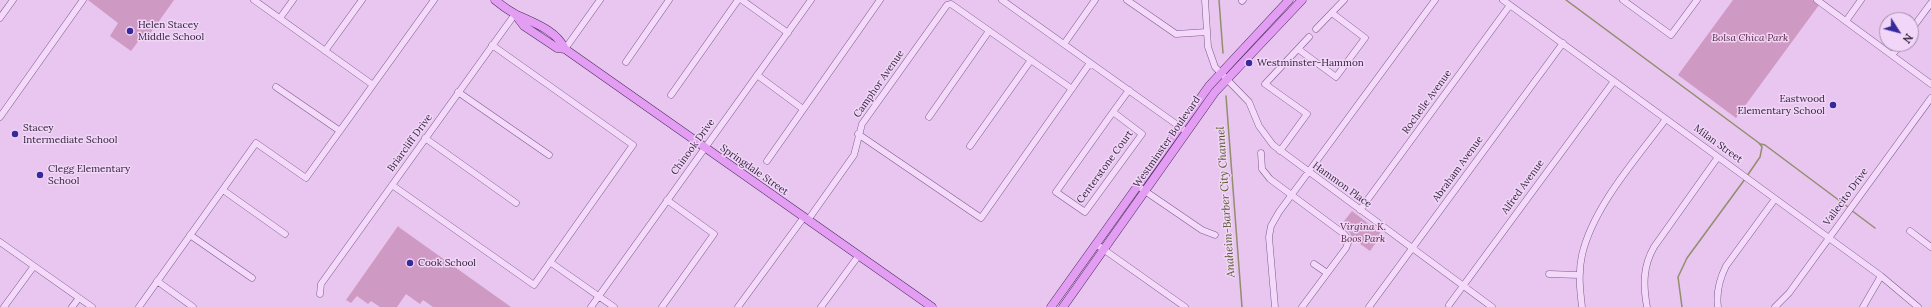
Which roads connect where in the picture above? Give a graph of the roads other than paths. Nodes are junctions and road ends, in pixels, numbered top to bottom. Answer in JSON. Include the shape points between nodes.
{"nodes":[{"id":1,"x":13,"y":0,"type":"edge"},
{"id":2,"x":83,"y":0,"type":"edge"},
{"id":3,"x":254,"y":0,"type":"edge"},
{"id":4,"x":293,"y":0,"type":"edge"},
{"id":5,"x":362,"y":0,"type":"edge"},
{"id":6,"x":434,"y":0,"type":"edge"},
{"id":7,"x":495,"y":0,"type":"edge"},
{"id":8,"x":600,"y":0,"type":"edge"},
{"id":9,"x":669,"y":0,"type":"edge"},
{"id":10,"x":738,"y":0,"type":"edge"},
{"id":11,"x":742,"y":0,"type":"edge"},
{"id":12,"x":811,"y":0,"type":"edge"},
{"id":13,"x":880,"y":0,"type":"edge"},
{"id":14,"x":1002,"y":0,"type":"edge"},
{"id":15,"x":1095,"y":0,"type":"edge"},
{"id":16,"x":1127,"y":0,"type":"edge"},
{"id":17,"x":1205,"y":0,"type":"edge"},
{"id":18,"x":1289,"y":0,"type":"edge"},
{"id":19,"x":1302,"y":0,"type":"edge"},
{"id":20,"x":1344,"y":0,"type":"edge"},
{"id":21,"x":1435,"y":0,"type":"edge"},
{"id":22,"x":1503,"y":0,"type":"edge"},
{"id":23,"x":1623,"y":0,"type":"edge"},
{"id":24,"x":1697,"y":0,"type":"edge"},
{"id":25,"x":1817,"y":0,"type":"edge"},
{"id":26,"x":1861,"y":0,"type":"edge"},
{"id":27,"x":1931,"y":3,"type":"edge"},
{"id":28,"x":1510,"y":5,"type":"junction"},
{"id":29,"x":1332,"y":13,"type":"junction"},
{"id":30,"x":515,"y":14,"type":"junction"},
{"id":31,"x":0,"y":18,"type":"edge"},
{"id":32,"x":280,"y":18,"type":"junction"},
{"id":33,"x":1919,"y":19,"type":"edge"},
{"id":34,"x":1846,"y":21,"type":"junction"},
{"id":35,"x":1316,"y":29,"type":"dead end"},
{"id":36,"x":990,"y":31,"type":"junction"},
{"id":37,"x":1207,"y":32,"type":"junction"},
{"id":38,"x":788,"y":33,"type":"junction"},
{"id":39,"x":1309,"y":37,"type":"dead end"},
{"id":40,"x":1563,"y":43,"type":"junction"},
{"id":41,"x":1064,"y":44,"type":"junction"},
{"id":42,"x":492,"y":45,"type":"junction"},
{"id":43,"x":564,"y":49,"type":"junction"},
{"id":44,"x":1298,"y":49,"type":"junction"},
{"id":45,"x":325,"y":51,"type":"junction"},
{"id":46,"x":1894,"y":52,"type":"edge"},
{"id":47,"x":1892,"y":55,"type":"junction"},
{"id":48,"x":1031,"y":60,"type":"junction"},
{"id":49,"x":626,"y":62,"type":"dead end"},
{"id":50,"x":1090,"y":63,"type":"junction"},
{"id":51,"x":1220,"y":73,"type":"junction"},
{"id":52,"x":757,"y":75,"type":"junction"},
{"id":53,"x":1227,"y":79,"type":"junction"},
{"id":54,"x":1614,"y":81,"type":"junction"},
{"id":55,"x":1931,"y":84,"type":"edge"},
{"id":56,"x":373,"y":85,"type":"junction"},
{"id":57,"x":276,"y":87,"type":"dead end"},
{"id":58,"x":1072,"y":88,"type":"junction"},
{"id":59,"x":1129,"y":90,"type":"junction"},
{"id":60,"x":458,"y":92,"type":"junction"},
{"id":61,"x":671,"y":95,"type":"dead end"},
{"id":62,"x":1931,"y":98,"type":"edge"},
{"id":63,"x":803,"y":109,"type":"junction"},
{"id":64,"x":1113,"y":112,"type":"junction"},
{"id":65,"x":0,"y":117,"type":"edge"},
{"id":66,"x":929,"y":117,"type":"dead end"},
{"id":67,"x":1666,"y":119,"type":"junction"},
{"id":68,"x":1183,"y":128,"type":"junction"},
{"id":69,"x":340,"y":131,"type":"junction"},
{"id":70,"x":858,"y":134,"type":"junction"},
{"id":71,"x":425,"y":138,"type":"junction"},
{"id":72,"x":970,"y":146,"type":"dead end"},
{"id":73,"x":705,"y":148,"type":"junction"},
{"id":74,"x":1280,"y":151,"type":"junction"},
{"id":75,"x":1261,"y":153,"type":"dead end"},
{"id":76,"x":549,"y":155,"type":"dead end"},
{"id":77,"x":1718,"y":157,"type":"junction"},
{"id":78,"x":767,"y":161,"type":"dead end"},
{"id":79,"x":1309,"y":173,"type":"junction"},
{"id":80,"x":392,"y":185,"type":"junction"},
{"id":81,"x":1138,"y":185,"type":"junction"},
{"id":82,"x":223,"y":190,"type":"junction"},
{"id":83,"x":1145,"y":191,"type":"junction"},
{"id":84,"x":1292,"y":196,"type":"junction"},
{"id":85,"x":1775,"y":199,"type":"junction"},
{"id":86,"x":667,"y":200,"type":"junction"},
{"id":87,"x":516,"y":203,"type":"dead end"},
{"id":88,"x":1360,"y":210,"type":"junction"},
{"id":89,"x":806,"y":219,"type":"junction"},
{"id":90,"x":1910,"y":231,"type":"dead end"},
{"id":91,"x":285,"y":234,"type":"dead end"},
{"id":92,"x":190,"y":235,"type":"junction"},
{"id":93,"x":1215,"y":235,"type":"dead end"},
{"id":94,"x":1829,"y":238,"type":"junction"},
{"id":95,"x":0,"y":242,"type":"edge"},
{"id":96,"x":1096,"y":244,"type":"junction"},
{"id":97,"x":1931,"y":247,"type":"edge"},
{"id":98,"x":1412,"y":248,"type":"junction"},
{"id":99,"x":1104,"y":250,"type":"junction"},
{"id":100,"x":859,"y":255,"type":"junction"},
{"id":101,"x":550,"y":262,"type":"junction"},
{"id":102,"x":1314,"y":264,"type":"dead end"},
{"id":103,"x":34,"y":266,"type":"junction"},
{"id":104,"x":1327,"y":273,"type":"junction"},
{"id":105,"x":1549,"y":274,"type":"dead end"},
{"id":106,"x":1579,"y":275,"type":"junction"},
{"id":107,"x":1881,"y":276,"type":"junction"},
{"id":108,"x":252,"y":278,"type":"dead end"},
{"id":109,"x":157,"y":281,"type":"junction"},
{"id":110,"x":1464,"y":286,"type":"junction"},
{"id":111,"x":320,"y":294,"type":"dead end"},
{"id":112,"x":599,"y":296,"type":"junction"},
{"id":113,"x":79,"y":298,"type":"junction"},
{"id":114,"x":1449,"y":305,"type":"dead end"},
{"id":115,"x":1054,"y":306,"type":"edge"},
{"id":116,"x":4,"y":307,"type":"edge"},
{"id":117,"x":72,"y":307,"type":"edge"},
{"id":118,"x":92,"y":307,"type":"edge"},
{"id":119,"x":139,"y":307,"type":"edge"},
{"id":120,"x":193,"y":307,"type":"edge"},
{"id":121,"x":591,"y":307,"type":"edge"},
{"id":122,"x":614,"y":307,"type":"edge"},
{"id":123,"x":662,"y":307,"type":"edge"},
{"id":124,"x":738,"y":307,"type":"edge"},
{"id":125,"x":821,"y":307,"type":"edge"},
{"id":126,"x":932,"y":307,"type":"edge"},
{"id":127,"x":1064,"y":307,"type":"edge"},
{"id":128,"x":1185,"y":307,"type":"edge"},
{"id":129,"x":1275,"y":307,"type":"edge"},
{"id":130,"x":1302,"y":307,"type":"edge"},
{"id":131,"x":1369,"y":307,"type":"edge"},
{"id":132,"x":1492,"y":307,"type":"edge"},
{"id":133,"x":1582,"y":307,"type":"edge"},
{"id":134,"x":1647,"y":307,"type":"edge"},
{"id":135,"x":1718,"y":307,"type":"edge"},
{"id":136,"x":1775,"y":307,"type":"edge"},
{"id":137,"x":1863,"y":307,"type":"edge"},
{"id":138,"x":1918,"y":307,"type":"edge"}],
"edges":[{"from":1,"to":31,"type":"street"},
{"from":2,"to":65,"type":"street"},
{"from":3,"to":32,"type":"street"},
{"from":4,"to":32,"type":"street"},
{"from":5,"to":45,"type":"street"},
{"from":6,"to":56,"type":"street"},
{"from":7,"to":30,"type":"main road","name":"Springdale Street"},
{"from":8,"to":43,"type":"street"},
{"from":9,"to":49,"type":"street"},
{"from":10,"to":61,"type":"street"},
{"from":11,"to":38,"type":"street"},
{"from":12,"to":38,"type":"street","name":"Chinook Drive"},
{"from":13,"to":63,"type":"street"},
{"from":14,"to":41,"type":"street"},
{"from":15,"to":41,"type":"street"},
{"from":16,"to":37,"type":"street","via":[[1176,34]]},
{"from":17,"to":37,"type":"street","name":"Hammon Place"},
{"from":18,"to":51,"type":"main road","name":"Westminster Boulevard"},
{"from":19,"to":53,"type":"main road","name":"Westminster Boulevard"},
{"from":20,"to":29,"type":"street"},
{"from":21,"to":79,"type":"street"},
{"from":22,"to":28,"type":"street","name":"Milan Street"},
{"from":23,"to":24,"type":"street","via":[[1671,35]]},
{"from":25,"to":34,"type":"street"},
{"from":26,"to":34,"type":"street"},
{"from":27,"to":33,"type":"street"},
{"from":28,"to":40,"type":"street","name":"Milan Street"},
{"from":28,"to":88,"type":"street","name":"Rochelle Avenue"},
{"from":29,"to":35,"type":"street"},
{"from":29,"to":44,"type":"street","via":[[1365,38],[1336,77]]},
{"from":30,"to":42,"type":"street","name":"Briarcliff Drive"},
{"from":30,"to":43,"type":"main road","name":"Springdale Street","via":[[532,20],[560,39]]},
{"from":32,"to":45,"type":"street"},
{"from":34,"to":47,"type":"street"},
{"from":36,"to":48,"type":"street"},
{"from":36,"to":66,"type":"street"},
{"from":36,"to":70,"type":"street","name":"Camphor Avenue","via":[[948,4],[862,124]]},
{"from":37,"to":51,"type":"street","name":"Hammon Place","via":[[1209,53],[1214,67]]},
{"from":38,"to":52,"type":"street","name":"Chinook Drive"},
{"from":39,"to":44,"type":"street"},
{"from":40,"to":54,"type":"street","name":"Milan Street"},
{"from":40,"to":98,"type":"street","name":"Abraham Avenue"},
{"from":41,"to":50,"type":"street"},
{"from":42,"to":60,"type":"street","name":"Briarcliff Drive"},
{"from":42,"to":101,"type":"street","via":[[634,144]]},
{"from":43,"to":73,"type":"main road","name":"Springdale Street"},
{"from":44,"to":74,"type":"street","via":[[1265,84],[1307,114]]},
{"from":45,"to":56,"type":"street"},
{"from":46,"to":47,"type":"street"},
{"from":47,"to":55,"type":"street"},
{"from":48,"to":58,"type":"street"},
{"from":48,"to":72,"type":"street"},
{"from":50,"to":58,"type":"street"},
{"from":50,"to":59,"type":"street"},
{"from":51,"to":53,"type":"street","name":"Hammon Place"},
{"from":51,"to":68,"type":"main road","name":"Westminster Boulevard"},
{"from":52,"to":63,"type":"street"},
{"from":52,"to":73,"type":"street","name":"Chinook Drive"},
{"from":53,"to":68,"type":"main road","name":"Westminster Boulevard"},
{"from":53,"to":74,"type":"street","name":"Hammon Place","via":[[1249,102],[1264,134]]},
{"from":54,"to":67,"type":"street","name":"Milan Street"},
{"from":54,"to":110,"type":"street","name":"Alfred Avenue"},
{"from":56,"to":69,"type":"street"},
{"from":57,"to":69,"type":"street"},
{"from":58,"to":70,"type":"street","via":[[981,218]]},
{"from":59,"to":64,"type":"street","name":"Centerstone Court"},
{"from":59,"to":68,"type":"street"},
{"from":60,"to":71,"type":"street","name":"Briarcliff Drive"},
{"from":60,"to":76,"type":"street"},
{"from":62,"to":94,"type":"street","name":"Vallecito Drive"},
{"from":63,"to":78,"type":"street"},
{"from":64,"to":64,"type":"street","name":"Centerstone Court","via":[[1056,192],[1085,212],[1142,134]]},
{"from":67,"to":77,"type":"street","name":"Milan Street"},
{"from":67,"to":106,"type":"street","via":[[1594,220],[1581,257]]},
{"from":68,"to":81,"type":"main road","name":"Westminster Boulevard"},
{"from":68,"to":83,"type":"main road","name":"Westminster Boulevard"},
{"from":69,"to":82,"type":"street","via":[[306,178],[256,143]]},
{"from":70,"to":89,"type":"street","name":"Camphor Avenue","via":[[854,155]]},
{"from":71,"to":80,"type":"street","name":"Briarcliff Drive"},
{"from":71,"to":87,"type":"street"},
{"from":73,"to":86,"type":"street","name":"Chinook Drive"},
{"from":73,"to":89,"type":"main road","name":"Springdale Street"},
{"from":74,"to":79,"type":"street","name":"Hammon Place"},
{"from":75,"to":84,"type":"street","via":[[1262,169],[1270,179]]},
{"from":77,"to":85,"type":"street","name":"Milan Street"},
{"from":77,"to":134,"type":"street","via":[[1648,257],[1644,278]]},
{"from":79,"to":84,"type":"street"},
{"from":79,"to":88,"type":"street","name":"Hammon Place"},
{"from":80,"to":101,"type":"street","via":[[534,285]]},
{"from":80,"to":111,"type":"street","name":"Briarcliff Drive","via":[[321,284]]},
{"from":81,"to":83,"type":"street"},
{"from":81,"to":96,"type":"main road","name":"Westminster Boulevard"},
{"from":82,"to":91,"type":"street"},
{"from":82,"to":92,"type":"street"},
{"from":83,"to":93,"type":"street","via":[[1202,230]]},
{"from":83,"to":99,"type":"main road","name":"Westminster Boulevard"},
{"from":84,"to":104,"type":"street","via":[[1349,240]]},
{"from":84,"to":129,"type":"street","via":[[1271,226],[1269,237]]},
{"from":85,"to":94,"type":"street","name":"Milan Street"},
{"from":85,"to":135,"type":"street","via":[[1726,266],[1717,291]]},
{"from":86,"to":112,"type":"street","name":"Chinook Drive"},
{"from":86,"to":123,"type":"street","via":[[714,234]]},
{"from":88,"to":98,"type":"street","name":"Hammon Place"},
{"from":89,"to":100,"type":"main road","name":"Springdale Street"},
{"from":89,"to":124,"type":"street","name":"Camphor Avenue"},
{"from":90,"to":97,"type":"street"},
{"from":92,"to":108,"type":"street"},
{"from":92,"to":109,"type":"street"},
{"from":94,"to":107,"type":"street","name":"Milan Street"},
{"from":94,"to":136,"type":"street","name":"Vallecito Drive","via":[[1789,293]]},
{"from":95,"to":103,"type":"street"},
{"from":96,"to":99,"type":"street"},
{"from":96,"to":115,"type":"main road","name":"Westminster Boulevard"},
{"from":98,"to":110,"type":"street","name":"Hammon Place"},
{"from":98,"to":131,"type":"street","name":"Abraham Avenue"},
{"from":99,"to":127,"type":"main road","name":"Westminster Boulevard"},
{"from":99,"to":128,"type":"street"},
{"from":100,"to":125,"type":"street"},
{"from":100,"to":126,"type":"main road","name":"Springdale Street"},
{"from":101,"to":112,"type":"street"},
{"from":102,"to":104,"type":"street"},
{"from":103,"to":113,"type":"street"},
{"from":103,"to":116,"type":"street"},
{"from":104,"to":130,"type":"street"},
{"from":105,"to":106,"type":"street"},
{"from":106,"to":133,"type":"street"},
{"from":107,"to":137,"type":"street"},
{"from":107,"to":138,"type":"street","name":"Milan Street"},
{"from":109,"to":119,"type":"street"},
{"from":109,"to":120,"type":"street"},
{"from":110,"to":114,"type":"street","name":"Alfred Avenue"},
{"from":110,"to":132,"type":"street","name":"Hammon Place"},
{"from":112,"to":121,"type":"street","name":"Chinook Drive"},
{"from":112,"to":122,"type":"street"},
{"from":113,"to":117,"type":"street"},
{"from":113,"to":118,"type":"street"}]}
